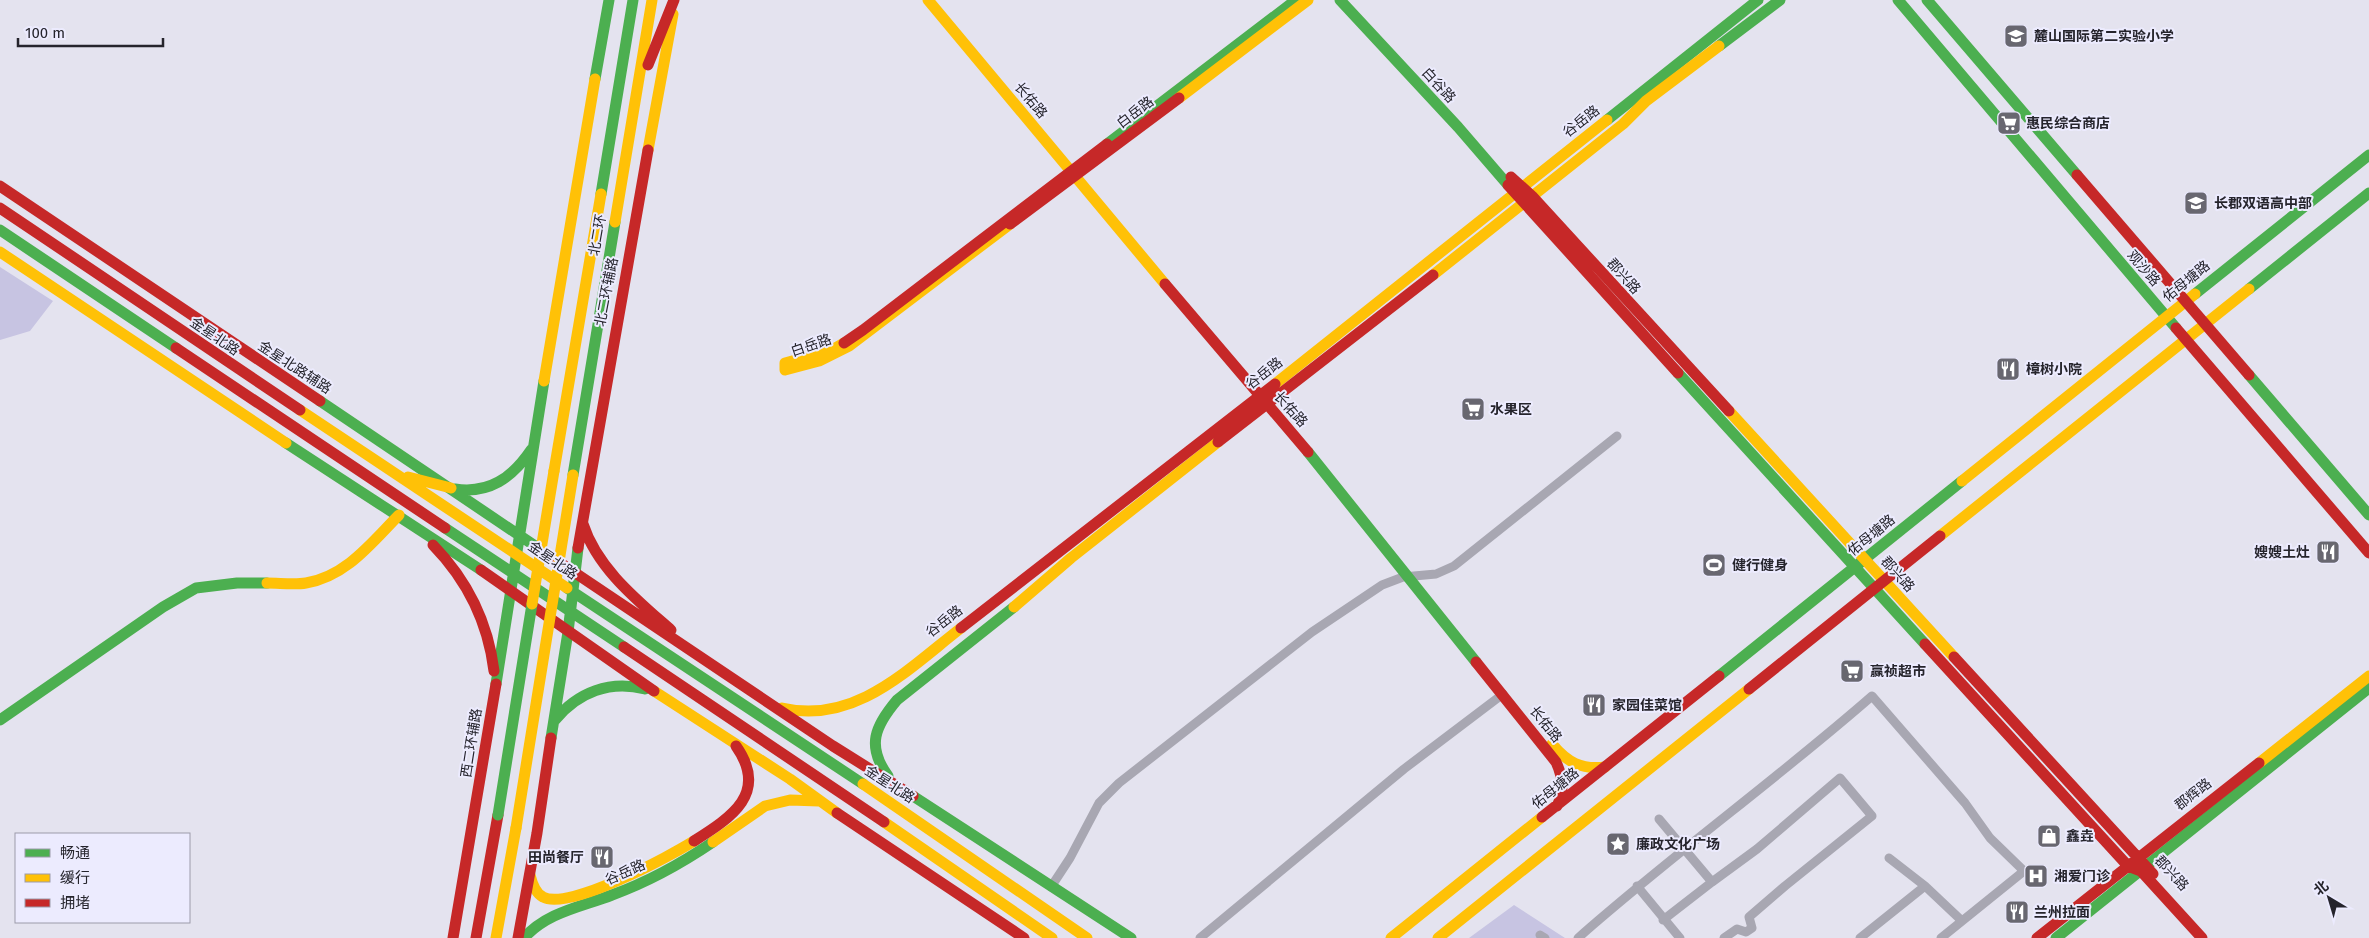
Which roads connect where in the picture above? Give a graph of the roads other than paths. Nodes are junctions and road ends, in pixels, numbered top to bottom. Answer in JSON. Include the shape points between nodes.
{"nodes":[{"id":1,"x":609,"y":0,"type":"edge"},
{"id":2,"x":633,"y":0,"type":"edge"},
{"id":3,"x":652,"y":0,"type":"edge"},
{"id":4,"x":928,"y":0,"type":"edge"},
{"id":5,"x":935,"y":0,"type":"edge"},
{"id":6,"x":1296,"y":0,"type":"edge"},
{"id":7,"x":1308,"y":0,"type":"edge"},
{"id":8,"x":1340,"y":0,"type":"edge"},
{"id":9,"x":1350,"y":0,"type":"edge"},
{"id":10,"x":1758,"y":0,"type":"edge"},
{"id":11,"x":1780,"y":0,"type":"edge"},
{"id":12,"x":1898,"y":0,"type":"edge"},
{"id":13,"x":1927,"y":0,"type":"edge"},
{"id":14,"x":676,"y":2,"type":"edge"},
{"id":15,"x":636,"y":95,"type":"junction"},
{"id":16,"x":2369,"y":155,"type":"edge"},
{"id":17,"x":1075,"y":172,"type":"junction"},
{"id":18,"x":0,"y":186,"type":"edge"},
{"id":19,"x":1518,"y":190,"type":"junction"},
{"id":20,"x":2369,"y":192,"type":"edge"},
{"id":21,"x":1532,"y":196,"type":"junction"},
{"id":22,"x":1523,"y":204,"type":"junction"},
{"id":23,"x":0,"y":208,"type":"edge"},
{"id":24,"x":0,"y":230,"type":"edge"},
{"id":25,"x":0,"y":252,"type":"edge"},
{"id":26,"x":2185,"y":301,"type":"junction"},
{"id":27,"x":2166,"y":317,"type":"junction"},
{"id":28,"x":2205,"y":324,"type":"junction"},
{"id":29,"x":2186,"y":340,"type":"junction"},
{"id":30,"x":1266,"y":398,"type":"junction"},
{"id":31,"x":1617,"y":436,"type":"dead end"},
{"id":32,"x":533,"y":448,"type":"junction"},
{"id":33,"x":398,"y":475,"type":"junction"},
{"id":34,"x":451,"y":488,"type":"junction"},
{"id":35,"x":2369,"y":515,"type":"edge"},
{"id":36,"x":581,"y":517,"type":"junction"},
{"id":37,"x":403,"y":518,"type":"junction"},
{"id":38,"x":520,"y":534,"type":"junction"},
{"id":39,"x":516,"y":553,"type":"junction"},
{"id":40,"x":2369,"y":553,"type":"edge"},
{"id":41,"x":1865,"y":560,"type":"junction"},
{"id":42,"x":1855,"y":568,"type":"junction"},
{"id":43,"x":513,"y":572,"type":"junction"},
{"id":44,"x":574,"y":573,"type":"junction"},
{"id":45,"x":1413,"y":576,"type":"junction"},
{"id":46,"x":1883,"y":580,"type":"junction"},
{"id":47,"x":1873,"y":588,"type":"junction"},
{"id":48,"x":510,"y":590,"type":"junction"},
{"id":49,"x":571,"y":591,"type":"junction"},
{"id":50,"x":569,"y":610,"type":"junction"},
{"id":51,"x":568,"y":632,"type":"junction"},
{"id":52,"x":702,"y":659,"type":"junction"},
{"id":53,"x":2369,"y":676,"type":"edge"},
{"id":54,"x":496,"y":686,"type":"junction"},
{"id":55,"x":2369,"y":688,"type":"edge"},
{"id":56,"x":656,"y":692,"type":"junction"},
{"id":57,"x":1503,"y":694,"type":"junction"},
{"id":58,"x":766,"y":702,"type":"junction"},
{"id":59,"x":0,"y":720,"type":"edge"},
{"id":60,"x":554,"y":722,"type":"junction"},
{"id":61,"x":731,"y":740,"type":"junction"},
{"id":62,"x":1605,"y":767,"type":"junction"},
{"id":63,"x":897,"y":785,"type":"junction"},
{"id":64,"x":819,"y":801,"type":"junction"},
{"id":65,"x":1557,"y":806,"type":"junction"},
{"id":66,"x":1659,"y":819,"type":"dead end"},
{"id":67,"x":1686,"y":848,"type":"junction"},
{"id":68,"x":1889,"y":858,"type":"dead end"},
{"id":69,"x":2138,"y":858,"type":"junction"},
{"id":70,"x":2128,"y":866,"type":"junction"},
{"id":71,"x":2144,"y":869,"type":"junction"},
{"id":72,"x":529,"y":874,"type":"junction"},
{"id":73,"x":1712,"y":882,"type":"junction"},
{"id":74,"x":1637,"y":886,"type":"junction"},
{"id":75,"x":1925,"y":886,"type":"junction"},
{"id":76,"x":1051,"y":887,"type":"junction"},
{"id":77,"x":1663,"y":920,"type":"junction"},
{"id":78,"x":1961,"y":920,"type":"junction"},
{"id":79,"x":453,"y":938,"type":"edge"},
{"id":80,"x":476,"y":938,"type":"edge"},
{"id":81,"x":496,"y":938,"type":"edge"},
{"id":82,"x":518,"y":938,"type":"edge"},
{"id":83,"x":524,"y":938,"type":"edge"},
{"id":84,"x":1024,"y":938,"type":"edge"},
{"id":85,"x":1052,"y":938,"type":"edge"},
{"id":86,"x":1088,"y":938,"type":"edge"},
{"id":87,"x":1131,"y":938,"type":"edge"},
{"id":88,"x":1200,"y":938,"type":"edge"},
{"id":89,"x":1391,"y":938,"type":"edge"},
{"id":90,"x":1438,"y":938,"type":"edge"},
{"id":91,"x":1578,"y":938,"type":"edge"},
{"id":92,"x":1680,"y":938,"type":"edge"},
{"id":93,"x":1724,"y":938,"type":"edge"},
{"id":94,"x":1860,"y":938,"type":"edge"},
{"id":95,"x":1941,"y":938,"type":"edge"},
{"id":96,"x":2037,"y":938,"type":"edge"},
{"id":97,"x":2056,"y":938,"type":"edge"},
{"id":98,"x":2202,"y":938,"type":"edge"},
{"id":99,"x":2212,"y":938,"type":"edge"}],
"edges":[{"from":1,"to":32,"type":"main road"},
{"from":2,"to":80,"type":"main road","name":"北二环","bridge":true},
{"from":3,"to":15,"type":"main road","name":"北二环"},
{"from":4,"to":17,"type":"main road","name":"长佑路"},
{"from":5,"to":17,"type":"main road","name":"长佑路"},
{"from":6,"to":17,"type":"main road","name":"白岳路"},
{"from":7,"to":17,"type":"main road","name":"白岳路"},
{"from":8,"to":19,"type":"main road","name":"白谷路"},
{"from":9,"to":19,"type":"main road","name":"白谷路"},
{"from":10,"to":19,"type":"main road","name":"谷岳路"},
{"from":11,"to":21,"type":"main road","via":[[1646,101],[1623,124]]},
{"from":12,"to":27,"type":"main road","name":"观沙路"},
{"from":13,"to":26,"type":"main road","name":"观沙路"},
{"from":14,"to":15,"type":"main road"},
{"from":14,"to":36,"type":"main road","name":"北二环辅路"},
{"from":15,"to":81,"type":"main road","name":"北二环","bridge":true},
{"from":16,"to":26,"type":"main road","name":"佑母塘路"},
{"from":17,"to":17,"type":"main road","name":"白岳路","via":[[847,342],[817,356],[784,364],[784,370],[820,361],[850,346]]},
{"from":17,"to":30,"type":"main road","name":"长佑路"},
{"from":18,"to":34,"type":"main road","name":"金星北路辅路"},
{"from":19,"to":21,"type":"main road","name":"郡兴路"},
{"from":19,"to":22,"type":"main road","name":"郡兴路"},
{"from":19,"to":30,"type":"main road","name":"谷岳路"},
{"from":20,"to":28,"type":"main road"},
{"from":21,"to":22,"type":"main road"},
{"from":21,"to":41,"type":"main road","name":"郡兴路"},
{"from":22,"to":30,"type":"main road"},
{"from":22,"to":42,"type":"main road","name":"郡兴路"},
{"from":23,"to":33,"type":"main road","name":"金星北路"},
{"from":24,"to":43,"type":"main road"},
{"from":25,"to":37,"type":"main road","via":[[362,494]]},
{"from":26,"to":27,"type":"main road","name":"佑母塘路"},
{"from":26,"to":28,"type":"main road","name":"观沙路"},
{"from":27,"to":29,"type":"main road","name":"观沙路"},
{"from":27,"to":41,"type":"main road","name":"佑母塘路"},
{"from":28,"to":29,"type":"main road"},
{"from":28,"to":35,"type":"main road","name":"观沙路"},
{"from":29,"to":40,"type":"main road","name":"观沙路"},
{"from":29,"to":46,"type":"main road"},
{"from":30,"to":45,"type":"main road","name":"长佑路"},
{"from":30,"to":58,"type":"main road","name":"谷岳路","via":[[873,695],[847,707],[814,712],[789,710]]},
{"from":30,"to":63,"type":"main road","via":[[897,700],[879,722],[874,745],[880,765]]},
{"from":31,"to":45,"type":"street","via":[[1454,566],[1436,574]]},
{"from":32,"to":34,"type":"main road","via":[[517,469],[499,484],[477,491]]},
{"from":32,"to":38,"type":"main road"},
{"from":33,"to":34,"type":"main road"},
{"from":33,"to":39,"type":"main road","name":"金星北路"},
{"from":34,"to":38,"type":"main road","name":"金星北路辅路"},
{"from":36,"to":44,"type":"main road","name":"北二环辅路"},
{"from":36,"to":52,"type":"main road","via":[[587,539],[601,560]]},
{"from":37,"to":48,"type":"main road"},
{"from":37,"to":54,"type":"main road","via":[[448,560],[465,584],[489,646]]},
{"from":37,"to":59,"type":"main road","via":[[347,567],[325,578],[305,583],[237,583],[196,588],[163,607]]},
{"from":38,"to":39,"type":"main road"},
{"from":38,"to":44,"type":"main road","name":"金星北路辅路"},
{"from":39,"to":43,"type":"main road","name":"西二环辅路"},
{"from":39,"to":49,"type":"main road","name":"金星北路"},
{"from":41,"to":42,"type":"main road","name":"佑母塘路"},
{"from":41,"to":46,"type":"main road","name":"郡兴路"},
{"from":42,"to":47,"type":"main road","name":"郡兴路"},
{"from":42,"to":62,"type":"main road","name":"佑母塘路"},
{"from":43,"to":48,"type":"main road","name":"西二环辅路"},
{"from":43,"to":50,"type":"main road"},
{"from":44,"to":49,"type":"main road","name":"北二环辅路"},
{"from":44,"to":52,"type":"main road","name":"金星北路辅路"},
{"from":45,"to":57,"type":"main road","name":"长佑路"},
{"from":45,"to":62,"type":"main road","name":"长佑路","via":[[1562,755],[1582,768]]},
{"from":45,"to":76,"type":"street","via":[[1382,585],[1312,632],[1119,783],[1099,803]]},
{"from":46,"to":47,"type":"main road"},
{"from":46,"to":69,"type":"main road","name":"郡兴路"},
{"from":47,"to":70,"type":"main road","name":"郡兴路"},
{"from":47,"to":90,"type":"main road"},
{"from":48,"to":51,"type":"main road"},
{"from":48,"to":54,"type":"main road","name":"西二环辅路"},
{"from":49,"to":50,"type":"main road"},
{"from":49,"to":86,"type":"main road","name":"金星北路","via":[[920,822]]},
{"from":50,"to":51,"type":"main road"},
{"from":50,"to":85,"type":"main road"},
{"from":51,"to":56,"type":"main road"},
{"from":51,"to":60,"type":"main road"},
{"from":52,"to":58,"type":"main road"},
{"from":53,"to":69,"type":"main road","name":"郡辉路"},
{"from":54,"to":79,"type":"main road","name":"西二环辅路"},
{"from":55,"to":71,"type":"main road","name":"郡辉路"},
{"from":56,"to":60,"type":"main road","via":[[630,685],[610,686],[572,701]]},
{"from":56,"to":61,"type":"main road"},
{"from":57,"to":65,"type":"main road","name":"长佑路","via":[[1559,768],[1563,789]]},
{"from":57,"to":88,"type":"street","via":[[1404,768]]},
{"from":58,"to":63,"type":"main road"},
{"from":60,"to":72,"type":"main road"},
{"from":61,"to":64,"type":"main road"},
{"from":61,"to":72,"type":"main road","name":"谷岳路","via":[[748,765],[744,800],[736,810],[694,842],[610,884],[574,897],[545,899],[533,886]]},
{"from":62,"to":65,"type":"main road","name":"佑母塘路"},
{"from":63,"to":76,"type":"main road"},
{"from":64,"to":83,"type":"main road","name":"谷岳路","via":[[790,800],[766,806],[658,875],[613,895],[554,915]]},
{"from":64,"to":84,"type":"main road"},
{"from":65,"to":89,"type":"main road","name":"佑母塘路"},
{"from":66,"to":67,"type":"street"},
{"from":67,"to":73,"type":"street"},
{"from":67,"to":74,"type":"street"},
{"from":67,"to":78,"type":"street","via":[[1814,747],[1872,696],[1965,803],[1990,838],[2024,871]]},
{"from":68,"to":75,"type":"street"},
{"from":69,"to":70,"type":"main road","name":"郡辉路"},
{"from":69,"to":71,"type":"main road","name":"郡兴路"},
{"from":70,"to":71,"type":"main road","name":"郡兴路"},
{"from":70,"to":96,"type":"main road","name":"郡辉路"},
{"from":71,"to":97,"type":"main road","name":"郡辉路"},
{"from":71,"to":98,"type":"main road","name":"郡兴路"},
{"from":71,"to":99,"type":"main road","name":"郡兴路"},
{"from":72,"to":82,"type":"main road"},
{"from":73,"to":77,"type":"street"},
{"from":73,"to":93,"type":"street","via":[[1757,849],[1840,778],[1872,816],[1750,917],[1752,928],[1746,932],[1737,929]]},
{"from":74,"to":77,"type":"street"},
{"from":74,"to":91,"type":"street"},
{"from":75,"to":78,"type":"street"},
{"from":75,"to":94,"type":"street"},
{"from":76,"to":87,"type":"main road"},
{"from":77,"to":92,"type":"street"},
{"from":78,"to":95,"type":"street"}]}
